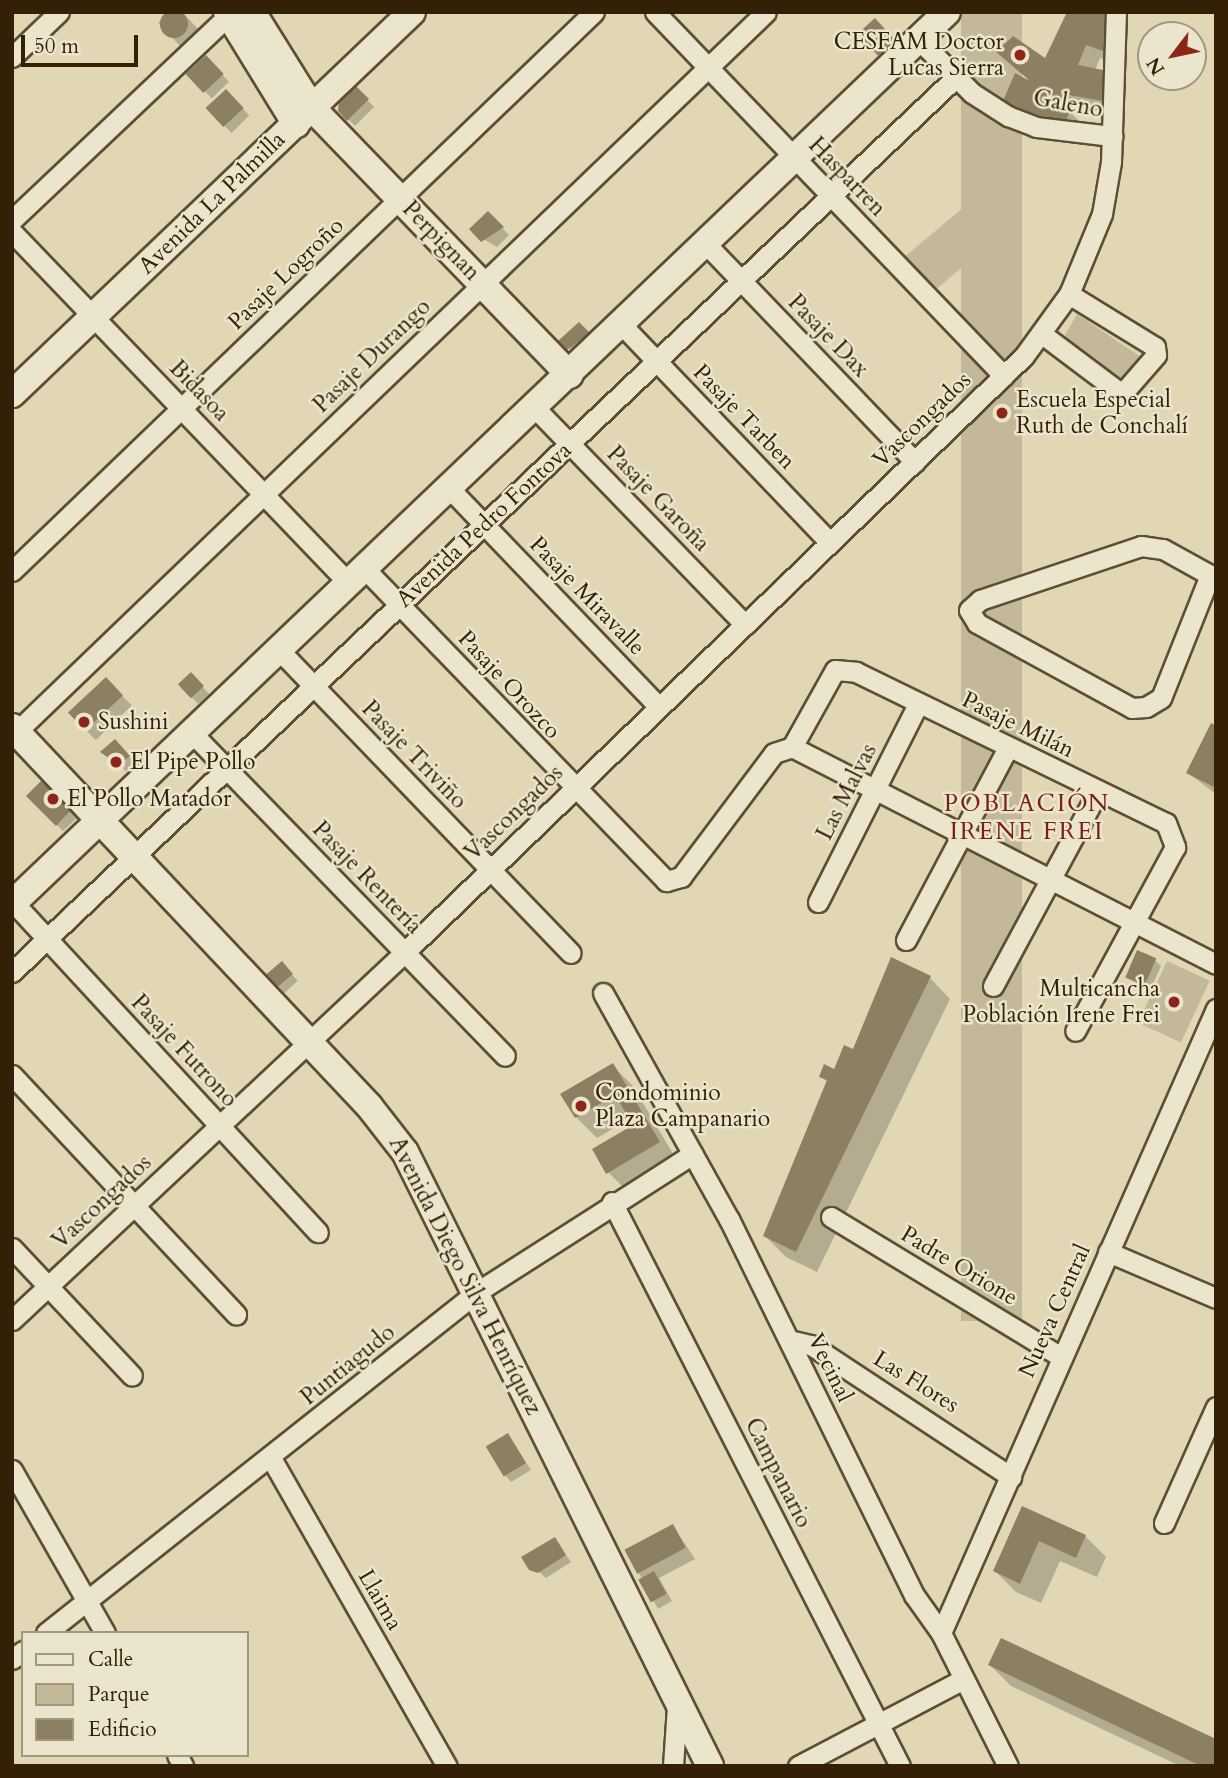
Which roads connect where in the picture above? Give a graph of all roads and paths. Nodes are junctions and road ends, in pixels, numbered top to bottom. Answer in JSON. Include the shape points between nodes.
{"nodes":[{"id":1,"x":60,"y":12,"type":"edge"},
{"id":2,"x":412,"y":12,"type":"edge"},
{"id":3,"x":594,"y":12,"type":"edge"},
{"id":4,"x":655,"y":12,"type":"edge"},
{"id":5,"x":766,"y":12,"type":"edge"},
{"id":6,"x":947,"y":12,"type":"edge"},
{"id":7,"x":1116,"y":12,"type":"edge"},
{"id":8,"x":236,"y":13,"type":"edge"},
{"id":9,"x":919,"y":40,"type":"junction"},
{"id":10,"x":12,"y":57,"type":"edge"},
{"id":11,"x":708,"y":68,"type":"junction"},
{"id":12,"x":955,"y":78,"type":"junction"},
{"id":13,"x":304,"y":116,"type":"junction"},
{"id":14,"x":1112,"y":136,"type":"junction"},
{"id":15,"x":795,"y":158,"type":"junction"},
{"id":16,"x":831,"y":195,"type":"junction"},
{"id":17,"x":400,"y":198,"type":"junction"},
{"id":18,"x":12,"y":220,"type":"edge"},
{"id":19,"x":12,"y":232,"type":"edge"},
{"id":20,"x":706,"y":244,"type":"junction"},
{"id":21,"x":741,"y":281,"type":"junction"},
{"id":22,"x":483,"y":284,"type":"junction"},
{"id":23,"x":1069,"y":294,"type":"junction"},
{"id":24,"x":93,"y":316,"type":"junction"},
{"id":25,"x":622,"y":325,"type":"junction"},
{"id":26,"x":1042,"y":334,"type":"junction"},
{"id":27,"x":656,"y":361,"type":"junction"},
{"id":28,"x":570,"y":375,"type":"junction"},
{"id":29,"x":1004,"y":376,"type":"junction"},
{"id":30,"x":12,"y":394,"type":"edge"},
{"id":31,"x":182,"y":408,"type":"junction"},
{"id":32,"x":535,"y":408,"type":"junction"},
{"id":33,"x":569,"y":443,"type":"junction"},
{"id":34,"x":915,"y":461,"type":"junction"},
{"id":35,"x":450,"y":489,"type":"junction"},
{"id":36,"x":264,"y":494,"type":"junction"},
{"id":37,"x":484,"y":524,"type":"junction"},
{"id":38,"x":830,"y":543,"type":"junction"},
{"id":39,"x":12,"y":571,"type":"edge"},
{"id":40,"x":358,"y":576,"type":"junction"},
{"id":41,"x":1213,"y":576,"type":"edge"},
{"id":42,"x":399,"y":605,"type":"junction"},
{"id":43,"x":745,"y":625,"type":"junction"},
{"id":44,"x":280,"y":651,"type":"junction"},
{"id":45,"x":314,"y":686,"type":"junction"},
{"id":46,"x":918,"y":704,"type":"junction"},
{"id":47,"x":659,"y":707,"type":"junction"},
{"id":48,"x":14,"y":731,"type":"edge"},
{"id":49,"x":193,"y":734,"type":"junction"},
{"id":50,"x":792,"y":747,"type":"junction"},
{"id":51,"x":1006,"y":749,"type":"junction"},
{"id":52,"x":227,"y":768,"type":"junction"},
{"id":53,"x":574,"y":790,"type":"junction"},
{"id":54,"x":876,"y":790,"type":"junction"},
{"id":55,"x":1098,"y":791,"type":"junction"},
{"id":56,"x":101,"y":821,"type":"junction"},
{"id":57,"x":964,"y":835,"type":"junction"},
{"id":58,"x":134,"y":856,"type":"junction"},
{"id":59,"x":491,"y":870,"type":"junction"},
{"id":60,"x":1051,"y":880,"type":"junction"},
{"id":61,"x":818,"y":902,"type":"dead end"},
{"id":62,"x":13,"y":904,"type":"edge"},
{"id":63,"x":1134,"y":922,"type":"junction"},
{"id":64,"x":47,"y":939,"type":"junction"},
{"id":65,"x":906,"y":940,"type":"dead end"},
{"id":66,"x":405,"y":952,"type":"junction"},
{"id":67,"x":571,"y":953,"type":"dead end"},
{"id":68,"x":1216,"y":964,"type":"edge"},
{"id":69,"x":12,"y":972,"type":"edge"},
{"id":70,"x":993,"y":986,"type":"dead end"},
{"id":71,"x":603,"y":993,"type":"dead end"},
{"id":72,"x":1216,"y":1009,"type":"edge"},
{"id":73,"x":1075,"y":1031,"type":"dead end"},
{"id":74,"x":309,"y":1043,"type":"junction"},
{"id":75,"x":505,"y":1056,"type":"dead end"},
{"id":76,"x":12,"y":1075,"type":"edge"},
{"id":77,"x":220,"y":1126,"type":"junction"},
{"id":78,"x":693,"y":1154,"type":"junction"},
{"id":79,"x":612,"y":1202,"type":"junction"},
{"id":80,"x":134,"y":1206,"type":"junction"},
{"id":81,"x":831,"y":1217,"type":"dead end"},
{"id":82,"x":318,"y":1232,"type":"dead end"},
{"id":83,"x":12,"y":1248,"type":"edge"},
{"id":84,"x":1108,"y":1252,"type":"junction"},
{"id":85,"x":48,"y":1286,"type":"junction"},
{"id":86,"x":477,"y":1292,"type":"junction"},
{"id":87,"x":1216,"y":1298,"type":"edge"},
{"id":88,"x":236,"y":1314,"type":"dead end"},
{"id":89,"x":12,"y":1320,"type":"edge"},
{"id":90,"x":789,"y":1340,"type":"junction"},
{"id":91,"x":1061,"y":1357,"type":"junction"},
{"id":92,"x":132,"y":1376,"type":"dead end"},
{"id":93,"x":1216,"y":1407,"type":"edge"},
{"id":94,"x":271,"y":1458,"type":"junction"},
{"id":95,"x":12,"y":1470,"type":"edge"},
{"id":96,"x":1011,"y":1477,"type":"junction"},
{"id":97,"x":1164,"y":1523,"type":"dead end"},
{"id":98,"x":86,"y":1601,"type":"junction"},
{"id":99,"x":48,"y":1631,"type":"edge"},
{"id":100,"x":104,"y":1631,"type":"edge"},
{"id":101,"x":942,"y":1633,"type":"junction"},
{"id":102,"x":964,"y":1679,"type":"junction"},
{"id":103,"x":677,"y":1704,"type":"junction"},
{"id":104,"x":879,"y":1723,"type":"junction"},
{"id":105,"x":447,"y":1766,"type":"edge"},
{"id":106,"x":673,"y":1766,"type":"edge"},
{"id":107,"x":710,"y":1766,"type":"edge"},
{"id":108,"x":798,"y":1766,"type":"edge"},
{"id":109,"x":900,"y":1766,"type":"edge"},
{"id":110,"x":1008,"y":1766,"type":"edge"}],
"edges":[{"from":1,"to":10,"type":"street"},
{"from":2,"to":13,"type":"main road","name":"Avenida La Palmilla"},
{"from":3,"to":17,"type":"street","name":"Pasaje Logroño"},
{"from":4,"to":11,"type":"street","name":"Hasparren"},
{"from":5,"to":11,"type":"street","name":"Pasaje Durango"},
{"from":6,"to":9,"type":"main road"},
{"from":7,"to":14,"type":"street","name":"Vascongados"},
{"from":8,"to":13,"type":"main road","name":"Perpignan"},
{"from":8,"to":18,"type":"street"},
{"from":9,"to":12,"type":"street","name":"Galeno"},
{"from":9,"to":15,"type":"main road"},
{"from":11,"to":15,"type":"street","name":"Hasparren"},
{"from":11,"to":22,"type":"street","name":"Pasaje Durango"},
{"from":12,"to":14,"type":"street","name":"Galeno","via":[[1008,116],[1036,127]]},
{"from":12,"to":16,"type":"street","name":"Avenida Pedro Fontova"},
{"from":13,"to":17,"type":"main road","name":"Perpignan"},
{"from":13,"to":24,"type":"main road","name":"Avenida La Palmilla"},
{"from":14,"to":23,"type":"street","name":"Vascongados","via":[[1102,214]]},
{"from":15,"to":16,"type":"street","name":"Hasparren"},
{"from":15,"to":20,"type":"main road"},
{"from":16,"to":21,"type":"street","name":"Avenida Pedro Fontova"},
{"from":16,"to":29,"type":"street","name":"Hasparren"},
{"from":17,"to":22,"type":"main road","name":"Perpignan"},
{"from":17,"to":31,"type":"street","name":"Pasaje Logroño"},
{"from":19,"to":24,"type":"street","name":"Bidasoa"},
{"from":20,"to":21,"type":"street","name":"Pasaje Dax"},
{"from":20,"to":25,"type":"main road"},
{"from":21,"to":27,"type":"street","name":"Avenida Pedro Fontova"},
{"from":21,"to":34,"type":"street","name":"Pasaje Dax"},
{"from":22,"to":28,"type":"main road","name":"Perpignan"},
{"from":22,"to":36,"type":"street","name":"Pasaje Durango"},
{"from":23,"to":26,"type":"street","name":"Vascongados"},
{"from":23,"to":26,"type":"street","via":[[1155,347],[1156,355],[1122,394]]},
{"from":24,"to":30,"type":"main road","name":"Avenida La Palmilla"},
{"from":24,"to":31,"type":"street","name":"Bidasoa"},
{"from":25,"to":27,"type":"street","name":"Pasaje Tarben"},
{"from":25,"to":28,"type":"main road"},
{"from":26,"to":29,"type":"street","name":"Vascongados"},
{"from":27,"to":33,"type":"street","name":"Avenida Pedro Fontova"},
{"from":27,"to":38,"type":"street","name":"Pasaje Tarben"},
{"from":28,"to":32,"type":"main road"},
{"from":29,"to":34,"type":"street","name":"Vascongados"},
{"from":31,"to":36,"type":"street","name":"Bidasoa"},
{"from":31,"to":39,"type":"street","name":"Pasaje Logroño"},
{"from":32,"to":33,"type":"street","name":"Pasaje Garoña"},
{"from":32,"to":35,"type":"main road"},
{"from":33,"to":37,"type":"street","name":"Avenida Pedro Fontova"},
{"from":33,"to":43,"type":"street","name":"Pasaje Garoña"},
{"from":34,"to":38,"type":"street","name":"Vascongados"},
{"from":35,"to":37,"type":"street","name":"Pasaje Miravalle"},
{"from":35,"to":40,"type":"main road"},
{"from":36,"to":40,"type":"street","name":"Bidasoa"},
{"from":36,"to":48,"type":"street","name":"Pasaje Durango"},
{"from":37,"to":42,"type":"street","name":"Avenida Pedro Fontova"},
{"from":37,"to":47,"type":"street","name":"Pasaje Miravalle"},
{"from":38,"to":43,"type":"street","name":"Vascongados"},
{"from":40,"to":42,"type":"street","name":"Pasaje Orozco"},
{"from":40,"to":44,"type":"main road"},
{"from":41,"to":41,"type":"street","via":[[1161,698],[1146,707],[1132,708],[977,622],[969,610],[980,600],[1141,547],[1163,549]]},
{"from":42,"to":45,"type":"street","name":"Avenida Pedro Fontova"},
{"from":42,"to":53,"type":"street","name":"Pasaje Orozco"},
{"from":43,"to":47,"type":"street","name":"Vascongados"},
{"from":44,"to":45,"type":"street","name":"Pasaje Triviño"},
{"from":44,"to":49,"type":"main road"},
{"from":45,"to":52,"type":"street","name":"Avenida Pedro Fontova"},
{"from":45,"to":59,"type":"street","name":"Pasaje Triviño"},
{"from":46,"to":50,"type":"street","name":"Pasaje Milán","via":[[856,672],[835,670]]},
{"from":46,"to":51,"type":"street","name":"Pasaje Milán"},
{"from":46,"to":54,"type":"street","name":"Las Malvas"},
{"from":47,"to":53,"type":"street","name":"Vascongados"},
{"from":48,"to":56,"type":"main road","name":"Avenida Diego Silva Henríquez"},
{"from":49,"to":52,"type":"street","name":"Pasaje Rentería"},
{"from":49,"to":56,"type":"main road"},
{"from":50,"to":53,"type":"street","name":"Pasaje Orozco","via":[[774,753],[681,877],[662,879]]},
{"from":50,"to":54,"type":"street"},
{"from":51,"to":55,"type":"street","name":"Pasaje Milán"},
{"from":51,"to":57,"type":"street"},
{"from":52,"to":58,"type":"street","name":"Avenida Pedro Fontova"},
{"from":52,"to":66,"type":"street","name":"Pasaje Rentería"},
{"from":53,"to":59,"type":"street","name":"Vascongados"},
{"from":54,"to":57,"type":"street"},
{"from":54,"to":61,"type":"street","name":"Las Malvas"},
{"from":55,"to":60,"type":"street"},
{"from":55,"to":63,"type":"street","name":"Pasaje Milán","via":[[1166,823],[1174,835],[1174,847]]},
{"from":56,"to":58,"type":"main road","name":"Avenida Diego Silva Henríquez"},
{"from":56,"to":62,"type":"main road"},
{"from":57,"to":60,"type":"street"},
{"from":57,"to":65,"type":"street"},
{"from":58,"to":64,"type":"street","name":"Avenida Pedro Fontova"},
{"from":58,"to":74,"type":"main road","name":"Avenida Diego Silva Henríquez"},
{"from":59,"to":66,"type":"street","name":"Vascongados"},
{"from":59,"to":67,"type":"street","name":"Pasaje Triviño"},
{"from":60,"to":63,"type":"street"},
{"from":60,"to":70,"type":"street"},
{"from":62,"to":64,"type":"street","name":"Pasaje Futrono"},
{"from":63,"to":68,"type":"street"},
{"from":63,"to":73,"type":"street"},
{"from":64,"to":69,"type":"street","name":"Avenida Pedro Fontova"},
{"from":64,"to":77,"type":"street","name":"Pasaje Futrono"},
{"from":66,"to":74,"type":"street","name":"Vascongados"},
{"from":66,"to":75,"type":"street","name":"Pasaje Rentería"},
{"from":71,"to":78,"type":"street","name":"Vecinal"},
{"from":72,"to":84,"type":"street","name":"Nueva Central"},
{"from":74,"to":77,"type":"street","name":"Vascongados"},
{"from":74,"to":86,"type":"main road","name":"Avenida Diego Silva Henríquez","via":[[405,1152]]},
{"from":76,"to":80,"type":"street"},
{"from":77,"to":80,"type":"street","name":"Vascongados"},
{"from":77,"to":82,"type":"street","name":"Pasaje Futrono"},
{"from":78,"to":79,"type":"street","name":"Puntiagudo"},
{"from":78,"to":90,"type":"street","name":"Vecinal"},
{"from":79,"to":86,"type":"street","name":"Puntiagudo"},
{"from":79,"to":104,"type":"street","name":"Campanario"},
{"from":80,"to":85,"type":"street","name":"Vascongados"},
{"from":80,"to":88,"type":"street"},
{"from":81,"to":91,"type":"street","name":"Padre Orione"},
{"from":83,"to":85,"type":"street"},
{"from":84,"to":87,"type":"street"},
{"from":84,"to":91,"type":"street","name":"Nueva Central"},
{"from":85,"to":89,"type":"street","name":"Vascongados"},
{"from":85,"to":92,"type":"street"},
{"from":86,"to":94,"type":"street","name":"Puntiagudo"},
{"from":86,"to":103,"type":"main road","name":"Avenida Diego Silva Henríquez"},
{"from":90,"to":96,"type":"street","name":"Las Flores","via":[[811,1345]]},
{"from":90,"to":101,"type":"street","name":"Vecinal","via":[[914,1595]]},
{"from":91,"to":96,"type":"street","name":"Nueva Central"},
{"from":93,"to":97,"type":"street"},
{"from":94,"to":98,"type":"street","name":"Puntiagudo"},
{"from":94,"to":105,"type":"street","name":"Llaima"},
{"from":95,"to":98,"type":"street"},
{"from":96,"to":101,"type":"street","name":"Nueva Central"},
{"from":98,"to":99,"type":"street","name":"Puntiagudo"},
{"from":98,"to":100,"type":"street"},
{"from":101,"to":102,"type":"street","name":"Vecinal"},
{"from":102,"to":104,"type":"street"},
{"from":102,"to":110,"type":"street","name":"Vecinal"},
{"from":103,"to":106,"type":"street"},
{"from":103,"to":107,"type":"main road","name":"Avenida Diego Silva Henríquez"},
{"from":104,"to":108,"type":"street"},
{"from":104,"to":109,"type":"street","name":"Campanario"}]}
